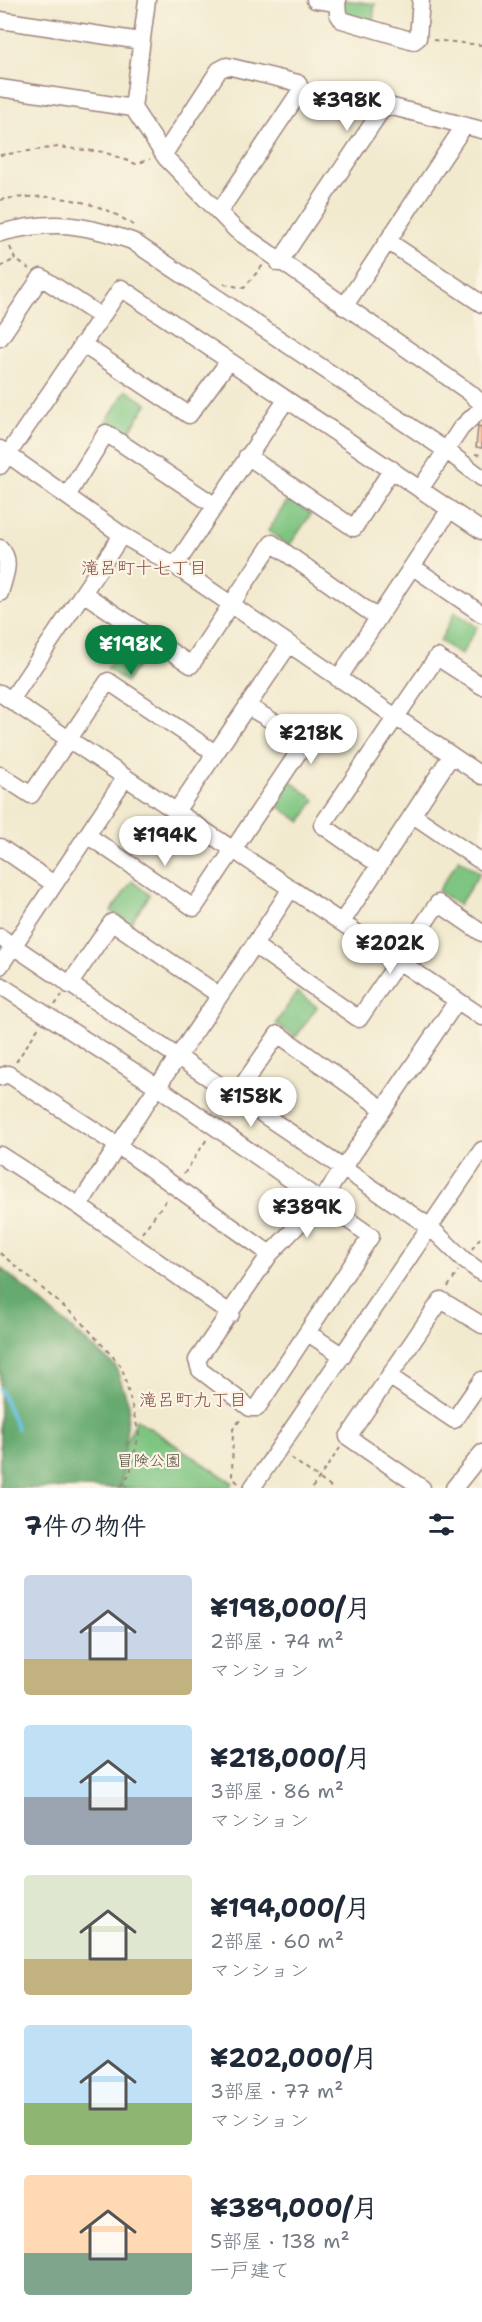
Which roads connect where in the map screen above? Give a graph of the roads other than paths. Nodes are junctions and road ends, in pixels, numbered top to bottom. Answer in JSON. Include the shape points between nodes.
{"nodes":[{"id":1,"x":147,"y":0,"type":"edge"},
{"id":2,"x":315,"y":0,"type":"edge"},
{"id":3,"x":422,"y":0,"type":"edge"},
{"id":4,"x":338,"y":2,"type":"edge"},
{"id":5,"x":0,"y":20,"type":"edge"},
{"id":6,"x":141,"y":41,"type":"junction"},
{"id":7,"x":0,"y":88,"type":"edge"},
{"id":8,"x":133,"y":108,"type":"junction"},
{"id":9,"x":465,"y":126,"type":"junction"},
{"id":10,"x":482,"y":130,"type":"edge"},
{"id":11,"x":164,"y":154,"type":"junction"},
{"id":12,"x":219,"y":212,"type":"junction"},
{"id":13,"x":2,"y":232,"type":"edge"},
{"id":14,"x":389,"y":242,"type":"junction"},
{"id":15,"x":275,"y":259,"type":"junction"},
{"id":16,"x":482,"y":304,"type":"edge"},
{"id":17,"x":344,"y":307,"type":"junction"},
{"id":18,"x":100,"y":316,"type":"junction"},
{"id":19,"x":0,"y":338,"type":"edge"},
{"id":20,"x":82,"y":344,"type":"junction"},
{"id":21,"x":229,"y":361,"type":"junction"},
{"id":22,"x":286,"y":400,"type":"junction"},
{"id":23,"x":482,"y":406,"type":"edge"},
{"id":24,"x":447,"y":451,"type":"junction"},
{"id":25,"x":247,"y":456,"type":"junction"},
{"id":26,"x":2,"y":457,"type":"edge"},
{"id":27,"x":392,"y":469,"type":"junction"},
{"id":28,"x":482,"y":478,"type":"edge"},
{"id":29,"x":421,"y":488,"type":"junction"},
{"id":30,"x":67,"y":496,"type":"junction"},
{"id":31,"x":214,"y":505,"type":"junction"},
{"id":32,"x":450,"y":509,"type":"junction"},
{"id":33,"x":482,"y":531,"type":"edge"},
{"id":34,"x":122,"y":535,"type":"junction"},
{"id":35,"x":0,"y":548,"type":"edge"},
{"id":36,"x":174,"y":566,"type":"junction"},
{"id":37,"x":413,"y":567,"type":"junction"},
{"id":38,"x":0,"y":592,"type":"edge"},
{"id":39,"x":83,"y":593,"type":"junction"},
{"id":40,"x":231,"y":606,"type":"junction"},
{"id":41,"x":482,"y":614,"type":"edge"},
{"id":42,"x":378,"y":618,"type":"junction"},
{"id":43,"x":288,"y":646,"type":"junction"},
{"id":44,"x":338,"y":679,"type":"junction"},
{"id":45,"x":482,"y":686,"type":"edge"},
{"id":46,"x":5,"y":696,"type":"edge"},
{"id":47,"x":247,"y":706,"type":"junction"},
{"id":48,"x":395,"y":717,"type":"junction"},
{"id":49,"x":70,"y":738,"type":"junction"},
{"id":50,"x":215,"y":753,"type":"junction"},
{"id":51,"x":452,"y":756,"type":"junction"},
{"id":52,"x":0,"y":775,"type":"edge"},
{"id":53,"x":482,"y":776,"type":"edge"},
{"id":54,"x":125,"y":778,"type":"junction"},
{"id":55,"x":177,"y":810,"type":"junction"},
{"id":56,"x":413,"y":815,"type":"junction"},
{"id":57,"x":87,"y":835,"type":"junction"},
{"id":58,"x":0,"y":847,"type":"edge"},
{"id":59,"x":234,"y":850,"type":"junction"},
{"id":60,"x":482,"y":862,"type":"edge"},
{"id":61,"x":380,"y":865,"type":"junction"},
{"id":62,"x":54,"y":884,"type":"junction"},
{"id":63,"x":290,"y":890,"type":"junction"},
{"id":64,"x":342,"y":922,"type":"junction"},
{"id":65,"x":482,"y":933,"type":"edge"},
{"id":66,"x":7,"y":941,"type":"edge"},
{"id":67,"x":254,"y":945,"type":"junction"},
{"id":68,"x":400,"y":961,"type":"junction"},
{"id":69,"x":0,"y":966,"type":"edge"},
{"id":70,"x":0,"y":985,"type":"edge"},
{"id":71,"x":69,"y":985,"type":"junction"},
{"id":72,"x":219,"y":994,"type":"junction"},
{"id":73,"x":457,"y":1001,"type":"junction"},
{"id":74,"x":482,"y":1017,"type":"edge"},
{"id":75,"x":178,"y":1058,"type":"junction"},
{"id":76,"x":4,"y":1076,"type":"edge"},
{"id":77,"x":158,"y":1087,"type":"junction"},
{"id":78,"x":235,"y":1096,"type":"junction"},
{"id":79,"x":383,"y":1109,"type":"junction"},
{"id":80,"x":117,"y":1144,"type":"junction"},
{"id":81,"x":482,"y":1150,"type":"edge"},
{"id":82,"x":0,"y":1155,"type":"edge"},
{"id":83,"x":343,"y":1169,"type":"junction"},
{"id":84,"x":321,"y":1201,"type":"junction"},
{"id":85,"x":79,"y":1206,"type":"junction"},
{"id":86,"x":430,"y":1227,"type":"junction"},
{"id":87,"x":270,"y":1254,"type":"junction"},
{"id":88,"x":482,"y":1273,"type":"edge"},
{"id":89,"x":231,"y":1314,"type":"junction"},
{"id":90,"x":482,"y":1325,"type":"edge"},
{"id":91,"x":308,"y":1333,"type":"junction"},
{"id":92,"x":343,"y":1356,"type":"junction"},
{"id":93,"x":389,"y":1376,"type":"junction"},
{"id":94,"x":482,"y":1380,"type":"edge"},
{"id":95,"x":482,"y":1453,"type":"edge"},
{"id":96,"x":252,"y":1488,"type":"edge"},
{"id":97,"x":422,"y":1488,"type":"edge"},
{"id":98,"x":454,"y":1488,"type":"edge"}],
"edges":[{"from":1,"to":6,"type":"street"},
{"from":2,"to":4,"type":"street"},
{"from":3,"to":4,"type":"street","via":[[418,38],[414,41],[342,20]]},
{"from":5,"to":6,"type":"street"},
{"from":6,"to":8,"type":"street"},
{"from":7,"to":8,"type":"street"},
{"from":8,"to":11,"type":"street"},
{"from":9,"to":10,"type":"street"},
{"from":9,"to":14,"type":"street"},
{"from":9,"to":15,"type":"street","via":[[386,105]]},
{"from":11,"to":12,"type":"street"},
{"from":11,"to":12,"type":"street","via":[[219,70],[227,66],[298,83],[301,90]]},
{"from":12,"to":15,"type":"street"},
{"from":13,"to":24,"type":"street","via":[[49,224],[72,225],[92,227],[132,241]]},
{"from":14,"to":16,"type":"street"},
{"from":14,"to":17,"type":"street"},
{"from":15,"to":17,"type":"street"},
{"from":17,"to":23,"type":"street","via":[[469,392]]},
{"from":18,"to":19,"type":"street","via":[[41,277]]},
{"from":18,"to":20,"type":"street"},
{"from":18,"to":21,"type":"street","via":[[121,288]]},
{"from":20,"to":21,"type":"street","via":[[189,416]]},
{"from":20,"to":26,"type":"street"},
{"from":21,"to":22,"type":"street"},
{"from":22,"to":25,"type":"street"},
{"from":22,"to":27,"type":"street"},
{"from":23,"to":24,"type":"street","via":[[461,428]]},
{"from":24,"to":28,"type":"street"},
{"from":24,"to":29,"type":"street"},
{"from":25,"to":27,"type":"street","via":[[354,528]]},
{"from":25,"to":31,"type":"street"},
{"from":26,"to":30,"type":"street"},
{"from":27,"to":29,"type":"street"},
{"from":29,"to":32,"type":"street"},
{"from":30,"to":31,"type":"street","via":[[106,433]]},
{"from":30,"to":34,"type":"street"},
{"from":31,"to":36,"type":"street"},
{"from":32,"to":33,"type":"street"},
{"from":32,"to":37,"type":"street"},
{"from":34,"to":36,"type":"street"},
{"from":34,"to":39,"type":"street"},
{"from":35,"to":38,"type":"street","via":[[7,556]]},
{"from":36,"to":40,"type":"street"},
{"from":37,"to":41,"type":"street"},
{"from":37,"to":42,"type":"street"},
{"from":39,"to":40,"type":"street","via":[[191,665]]},
{"from":39,"to":46,"type":"street"},
{"from":40,"to":42,"type":"street","via":[[272,543]]},
{"from":40,"to":43,"type":"street"},
{"from":42,"to":44,"type":"street"},
{"from":43,"to":44,"type":"street"},
{"from":43,"to":47,"type":"street"},
{"from":44,"to":48,"type":"street"},
{"from":45,"to":48,"type":"street","via":[[437,657]]},
{"from":46,"to":49,"type":"street"},
{"from":47,"to":50,"type":"street"},
{"from":47,"to":59,"type":"street","via":[[306,741]]},
{"from":48,"to":51,"type":"street"},
{"from":48,"to":61,"type":"street","via":[[322,825]]},
{"from":49,"to":50,"type":"street","via":[[108,681]]},
{"from":49,"to":52,"type":"street","via":[[31,795]]},
{"from":49,"to":54,"type":"street"},
{"from":50,"to":55,"type":"street"},
{"from":51,"to":53,"type":"street"},
{"from":51,"to":56,"type":"street"},
{"from":54,"to":55,"type":"street"},
{"from":54,"to":57,"type":"street"},
{"from":55,"to":59,"type":"street"},
{"from":56,"to":60,"type":"street"},
{"from":56,"to":61,"type":"street"},
{"from":57,"to":59,"type":"street","via":[[194,908]]},
{"from":57,"to":62,"type":"street"},
{"from":58,"to":62,"type":"street"},
{"from":59,"to":63,"type":"street"},
{"from":61,"to":64,"type":"street"},
{"from":62,"to":66,"type":"street"},
{"from":63,"to":64,"type":"street"},
{"from":63,"to":67,"type":"street"},
{"from":64,"to":68,"type":"street"},
{"from":65,"to":68,"type":"street","via":[[438,903]]},
{"from":66,"to":69,"type":"street"},
{"from":66,"to":71,"type":"street"},
{"from":67,"to":68,"type":"street","via":[[359,1019]]},
{"from":67,"to":72,"type":"street"},
{"from":68,"to":73,"type":"street"},
{"from":70,"to":77,"type":"street"},
{"from":71,"to":72,"type":"street","via":[[112,922]]},
{"from":71,"to":75,"type":"street"},
{"from":72,"to":75,"type":"street"},
{"from":73,"to":74,"type":"street"},
{"from":73,"to":79,"type":"street"},
{"from":75,"to":77,"type":"street"},
{"from":75,"to":78,"type":"street"},
{"from":76,"to":80,"type":"street"},
{"from":77,"to":80,"type":"street"},
{"from":77,"to":84,"type":"street"},
{"from":78,"to":79,"type":"street","via":[[278,1034]]},
{"from":78,"to":83,"type":"street"},
{"from":79,"to":83,"type":"street"},
{"from":80,"to":85,"type":"street"},
{"from":80,"to":87,"type":"street"},
{"from":81,"to":86,"type":"street"},
{"from":82,"to":85,"type":"street"},
{"from":83,"to":84,"type":"street"},
{"from":83,"to":86,"type":"street"},
{"from":84,"to":87,"type":"street"},
{"from":84,"to":91,"type":"street","via":[[371,1236]]},
{"from":85,"to":89,"type":"street"},
{"from":86,"to":88,"type":"street"},
{"from":86,"to":92,"type":"street"},
{"from":87,"to":89,"type":"street"},
{"from":89,"to":91,"type":"street","via":[[197,1360],[200,1370],[250,1408],[257,1408]]},
{"from":90,"to":93,"type":"street","via":[[441,1300]]},
{"from":91,"to":92,"type":"street"},
{"from":92,"to":96,"type":"street"},
{"from":93,"to":94,"type":"street","via":[[454,1420]]},
{"from":93,"to":97,"type":"street","via":[[348,1437]]},
{"from":95,"to":98,"type":"street"}]}
